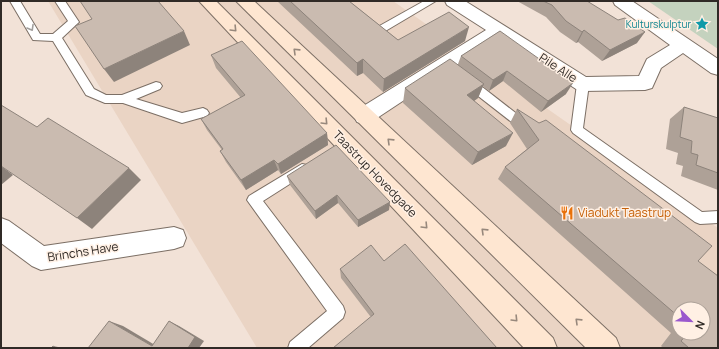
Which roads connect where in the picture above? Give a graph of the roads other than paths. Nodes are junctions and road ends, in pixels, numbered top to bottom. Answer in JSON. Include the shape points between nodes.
{"nodes":[{"id":1,"x":15,"y":1,"type":"edge"},
{"id":2,"x":60,"y":1,"type":"edge"},
{"id":3,"x":207,"y":1,"type":"edge"},
{"id":4,"x":244,"y":1,"type":"edge"},
{"id":5,"x":431,"y":1,"type":"edge"},
{"id":6,"x":453,"y":1,"type":"edge"},
{"id":7,"x":621,"y":1,"type":"edge"},
{"id":8,"x":498,"y":30,"type":"junction"},
{"id":9,"x":378,"y":31,"type":"edge"},
{"id":10,"x":56,"y":37,"type":"junction"},
{"id":11,"x":683,"y":45,"type":"junction"},
{"id":12,"x":444,"y":64,"type":"junction"},
{"id":13,"x":718,"y":68,"type":"edge"},
{"id":14,"x":583,"y":84,"type":"junction"},
{"id":15,"x":156,"y":86,"type":"dead end"},
{"id":16,"x":123,"y":99,"type":"junction"},
{"id":17,"x":203,"y":113,"type":"dead end"},
{"id":18,"x":364,"y":116,"type":"junction"},
{"id":19,"x":531,"y":131,"type":"edge"},
{"id":20,"x":311,"y":162,"type":"edge"},
{"id":21,"x":718,"y":217,"type":"edge"},
{"id":22,"x":1,"y":229,"type":"edge"},
{"id":23,"x":174,"y":238,"type":"dead end"},
{"id":24,"x":296,"y":348,"type":"edge"},
{"id":25,"x":543,"y":348,"type":"edge"},
{"id":26,"x":606,"y":348,"type":"edge"}],
"edges":[{"from":1,"to":10,"type":"lane","one_way":true,"via":[[37,38]]},
{"from":2,"to":10,"type":"lane","via":[[74,22]]},
{"from":3,"to":25,"type":"street","name":"Taastrup Hovedgade","one_way":true,"via":[[337,146]]},
{"from":18,"to":4,"type":"street","one_way":true},
{"from":5,"to":9,"type":"lane"},
{"from":6,"to":8,"type":"street","name":"Pile Alle"},
{"from":7,"to":11,"type":"street"},
{"from":8,"to":12,"type":"street"},
{"from":8,"to":14,"type":"street","name":"Pile Alle"},
{"from":10,"to":16,"type":"lane","via":[[90,92],[105,99]]},
{"from":11,"to":13,"type":"street"},
{"from":11,"to":14,"type":"street","name":"Pile Alle","via":[[653,64],[645,83]]},
{"from":12,"to":18,"type":"street"},
{"from":12,"to":19,"type":"lane"},
{"from":14,"to":21,"type":"lane","via":[[577,130],[700,218]]},
{"from":15,"to":16,"type":"lane"},
{"from":16,"to":17,"type":"lane","via":[[182,118]]},
{"from":26,"to":18,"type":"street","one_way":true},
{"from":20,"to":24,"type":"lane","via":[[254,200],[337,312]]},
{"from":22,"to":23,"type":"street","name":"Brinchs Have","via":[[41,258]]}]}
